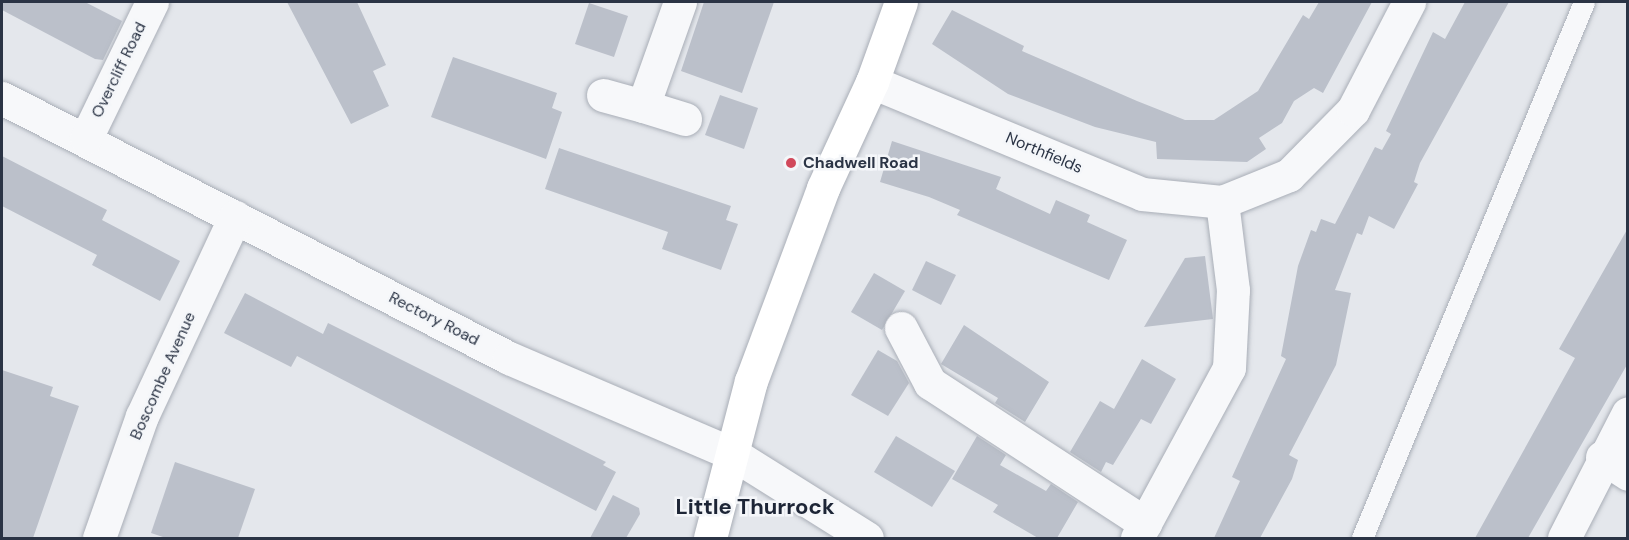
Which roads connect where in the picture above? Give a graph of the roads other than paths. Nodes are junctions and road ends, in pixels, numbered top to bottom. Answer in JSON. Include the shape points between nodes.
{"nodes":[{"id":1,"x":152,"y":2,"type":"edge"},
{"id":2,"x":680,"y":2,"type":"edge"},
{"id":3,"x":901,"y":2,"type":"edge"},
{"id":4,"x":1409,"y":2,"type":"edge"},
{"id":5,"x":1584,"y":2,"type":"edge"},
{"id":6,"x":872,"y":82,"type":"junction"},
{"id":7,"x":603,"y":95,"type":"dead end"},
{"id":8,"x":2,"y":98,"type":"edge"},
{"id":9,"x":643,"y":106,"type":"junction"},
{"id":10,"x":685,"y":119,"type":"dead end"},
{"id":11,"x":86,"y":138,"type":"junction"},
{"id":12,"x":1222,"y":202,"type":"junction"},
{"id":13,"x":235,"y":218,"type":"junction"},
{"id":14,"x":901,"y":328,"type":"dead end"},
{"id":15,"x":1628,"y":412,"type":"edge"},
{"id":16,"x":733,"y":454,"type":"junction"},
{"id":17,"x":1615,"y":466,"type":"edge"},
{"id":18,"x":1141,"y":531,"type":"edge"},
{"id":19,"x":99,"y":538,"type":"edge"},
{"id":20,"x":710,"y":538,"type":"edge"},
{"id":21,"x":867,"y":538,"type":"edge"},
{"id":22,"x":1362,"y":538,"type":"edge"},
{"id":23,"x":1564,"y":538,"type":"edge"}],
"edges":[{"from":1,"to":11,"type":"street","name":"Overcliff Road"},
{"from":2,"to":9,"type":"street"},
{"from":3,"to":6,"type":"street"},
{"from":4,"to":12,"type":"street","name":"Northfields","via":[[1353,110],[1289,175]]},
{"from":5,"to":22,"type":"lane"},
{"from":6,"to":12,"type":"street","name":"Northfields","via":[[1142,194]]},
{"from":6,"to":16,"type":"street","via":[[815,210],[751,381]]},
{"from":7,"to":9,"type":"street"},
{"from":8,"to":11,"type":"street","name":"Rectory Road"},
{"from":9,"to":10,"type":"street"},
{"from":11,"to":13,"type":"street","name":"Rectory Road"},
{"from":12,"to":18,"type":"street","via":[[1233,290],[1229,368]]},
{"from":13,"to":16,"type":"street","name":"Rectory Road","via":[[509,358]]},
{"from":13,"to":19,"type":"street","name":"Boscombe Avenue","via":[[142,416]]},
{"from":14,"to":18,"type":"street","via":[[930,383]]},
{"from":15,"to":17,"type":"street"},
{"from":16,"to":20,"type":"street"},
{"from":16,"to":21,"type":"street","name":"Rectory Road"},
{"from":17,"to":23,"type":"street"}]}
